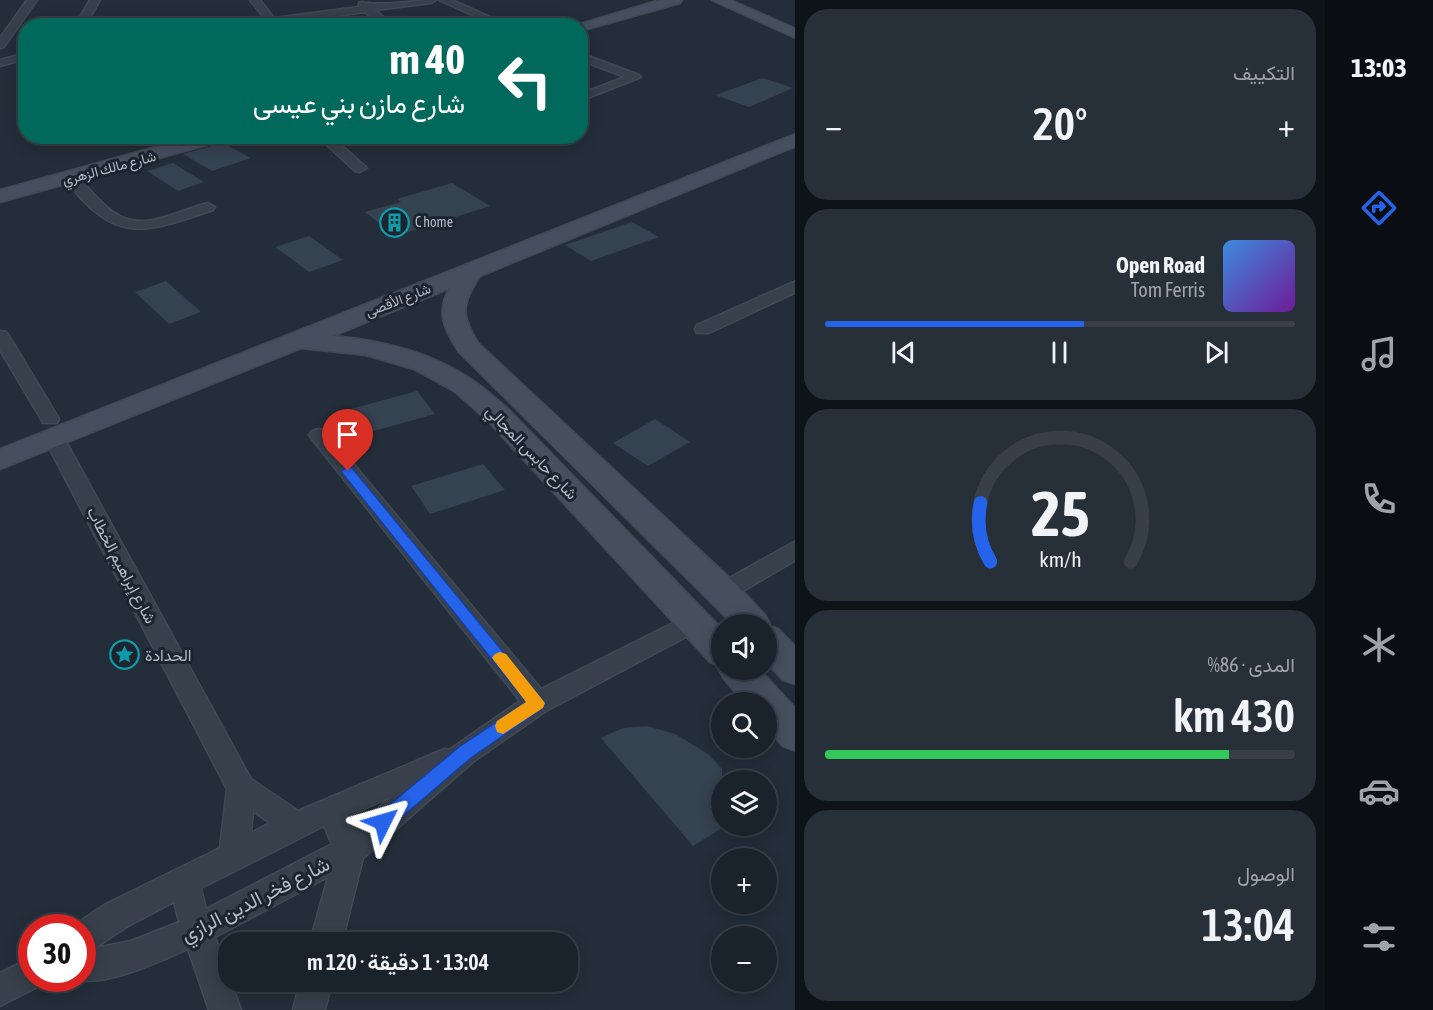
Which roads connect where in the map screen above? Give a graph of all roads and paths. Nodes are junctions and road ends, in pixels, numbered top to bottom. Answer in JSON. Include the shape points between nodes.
{"nodes":[{"id":1,"x":32,"y":0,"type":"edge"},
{"id":2,"x":95,"y":0,"type":"edge"},
{"id":3,"x":255,"y":0,"type":"edge"},
{"id":4,"x":358,"y":0,"type":"edge"},
{"id":5,"x":431,"y":0,"type":"edge"},
{"id":6,"x":444,"y":0,"type":"edge"},
{"id":7,"x":670,"y":1,"type":"edge"},
{"id":8,"x":712,"y":2,"type":"edge"},
{"id":9,"x":738,"y":5,"type":"edge"},
{"id":10,"x":366,"y":10,"type":"junction"},
{"id":11,"x":19,"y":18,"type":"edge"},
{"id":12,"x":85,"y":18,"type":"edge"},
{"id":13,"x":269,"y":18,"type":"edge"},
{"id":14,"x":303,"y":18,"type":"edge"},
{"id":15,"x":378,"y":18,"type":"edge"},
{"id":16,"x":486,"y":18,"type":"edge"},
{"id":17,"x":18,"y":20,"type":"edge"},
{"id":18,"x":588,"y":21,"type":"edge"},
{"id":19,"x":588,"y":25,"type":"edge"},
{"id":20,"x":795,"y":26,"type":"edge"},
{"id":21,"x":795,"y":34,"type":"edge"},
{"id":22,"x":0,"y":45,"type":"edge"},
{"id":23,"x":18,"y":58,"type":"edge"},
{"id":24,"x":588,"y":59,"type":"edge"},
{"id":25,"x":0,"y":63,"type":"edge"},
{"id":26,"x":588,"y":95,"type":"edge"},
{"id":27,"x":795,"y":118,"type":"edge"},
{"id":28,"x":795,"y":139,"type":"edge"},
{"id":29,"x":153,"y":144,"type":"edge"},
{"id":30,"x":190,"y":144,"type":"edge"},
{"id":31,"x":332,"y":144,"type":"edge"},
{"id":32,"x":360,"y":168,"type":"dead end"},
{"id":33,"x":71,"y":178,"type":"junction"},
{"id":34,"x":0,"y":188,"type":"edge"},
{"id":35,"x":0,"y":196,"type":"edge"},
{"id":36,"x":208,"y":207,"type":"dead end"},
{"id":37,"x":472,"y":271,"type":"junction"},
{"id":38,"x":795,"y":286,"type":"edge"},
{"id":39,"x":703,"y":329,"type":"dead end"},
{"id":40,"x":0,"y":336,"type":"edge"},
{"id":41,"x":291,"y":342,"type":"junction"},
{"id":42,"x":468,"y":347,"type":"junction"},
{"id":43,"x":425,"y":364,"type":"junction"},
{"id":44,"x":52,"y":428,"type":"junction"},
{"id":45,"x":319,"y":435,"type":"dead end"},
{"id":46,"x":0,"y":438,"type":"edge"},
{"id":47,"x":0,"y":459,"type":"edge"},
{"id":48,"x":795,"y":549,"type":"edge"},
{"id":49,"x":723,"y":592,"type":"junction"},
{"id":50,"x":744,"y":614,"type":"edge"},
{"id":51,"x":695,"y":622,"type":"junction"},
{"id":52,"x":711,"y":640,"type":"edge"},
{"id":53,"x":777,"y":651,"type":"edge"},
{"id":54,"x":795,"y":670,"type":"edge"},
{"id":55,"x":747,"y":680,"type":"edge"},
{"id":56,"x":757,"y":692,"type":"edge"},
{"id":57,"x":537,"y":703,"type":"junction"},
{"id":58,"x":777,"y":715,"type":"edge"},
{"id":59,"x":795,"y":735,"type":"edge"},
{"id":60,"x":465,"y":753,"type":"junction"},
{"id":61,"x":241,"y":788,"type":"junction"},
{"id":62,"x":330,"y":809,"type":"junction"},
{"id":63,"x":296,"y":825,"type":"junction"},
{"id":64,"x":350,"y":850,"type":"junction"},
{"id":65,"x":234,"y":857,"type":"junction"},
{"id":66,"x":184,"y":882,"type":"junction"},
{"id":67,"x":96,"y":929,"type":"edge"},
{"id":68,"x":197,"y":930,"type":"junction"},
{"id":69,"x":329,"y":932,"type":"edge"},
{"id":70,"x":96,"y":963,"type":"edge"},
{"id":71,"x":313,"y":992,"type":"edge"},
{"id":72,"x":225,"y":1010,"type":"edge"},
{"id":73,"x":309,"y":1010,"type":"edge"}],
"edges":[{"from":1,"to":11,"type":"street"},
{"from":2,"to":12,"type":"street"},
{"from":3,"to":13,"type":"street"},
{"from":4,"to":10,"type":"street"},
{"from":5,"to":10,"type":"street"},
{"from":6,"to":16,"type":"street"},
{"from":7,"to":18,"type":"street"},
{"from":7,"to":19,"type":"street"},
{"from":8,"to":9,"type":"street"},
{"from":9,"to":20,"type":"street"},
{"from":9,"to":21,"type":"street"},
{"from":10,"to":14,"type":"street"},
{"from":10,"to":15,"type":"street"},
{"from":17,"to":22,"type":"street"},
{"from":23,"to":25,"type":"street"},
{"from":24,"to":26,"type":"street","via":[[635,77]]},
{"from":27,"to":44,"type":"street","name":"شارع الأقصى"},
{"from":28,"to":37,"type":"street","name":"شارع الأقصى"},
{"from":29,"to":34,"type":"street","name":"شارع مالك الزهري"},
{"from":30,"to":33,"type":"street","name":"شارع مالك الزهري"},
{"from":31,"to":32,"type":"street"},
{"from":33,"to":35,"type":"street","name":"شارع مالك الزهري"},
{"from":33,"to":36,"type":"street","via":[[106,215],[131,227]]},
{"from":37,"to":41,"type":"street","name":"شارع الأقصى"},
{"from":37,"to":42,"type":"street","name":"شارع حابس المجالي","via":[[455,296],[452,308],[453,320]]},
{"from":38,"to":39,"type":"street"},
{"from":40,"to":44,"type":"street","name":"شارع إبراهيم الخطاب"},
{"from":41,"to":43,"type":"street","name":"شارع حابس المجالي","via":[[360,345]]},
{"from":41,"to":44,"type":"street","name":"شارع الأقصى"},
{"from":42,"to":43,"type":"street","via":[[445,352]]},
{"from":42,"to":49,"type":"street","name":"شارع حابس المجالي"},
{"from":43,"to":51,"type":"street","name":"شارع حابس المجالي","via":[[460,382],[498,415]]},
{"from":44,"to":46,"type":"street","name":"شارع الأقصى"},
{"from":44,"to":47,"type":"street","name":"شارع الأقصى"},
{"from":44,"to":61,"type":"street","name":"شارع إبراهيم الخطاب"},
{"from":45,"to":57,"type":"street"},
{"from":48,"to":49,"type":"street"},
{"from":49,"to":50,"type":"street","name":"شارع حابس المجالي"},
{"from":51,"to":52,"type":"street","name":"شارع حابس المجالي"},
{"from":51,"to":57,"type":"street","name":"شارع فخر الدين الرازي"},
{"from":53,"to":54,"type":"street"},
{"from":55,"to":56,"type":"street"},
{"from":57,"to":60,"type":"street","name":"شارع فخر الدين الرازي"},
{"from":58,"to":59,"type":"street"},
{"from":60,"to":62,"type":"street","name":"شارع فخر الدين الرازي"},
{"from":60,"to":64,"type":"street","name":"شارع فخر الدين الرازي"},
{"from":61,"to":63,"type":"street","name":"شارع إبراهيم الخطاب"},
{"from":61,"to":65,"type":"street"},
{"from":62,"to":63,"type":"street","name":"شارع فخر الدين الرازي"},
{"from":62,"to":64,"type":"street"},
{"from":63,"to":65,"type":"street","name":"شارع فخر الدين الرازي"},
{"from":64,"to":68,"type":"street","name":"شارع فخر الدين الرازي"},
{"from":64,"to":69,"type":"street"},
{"from":65,"to":66,"type":"street","name":"شارع فخر الدين الرازي"},
{"from":66,"to":67,"type":"street","name":"شارع فخر الدين الرازي"},
{"from":66,"to":68,"type":"street"},
{"from":68,"to":70,"type":"street","name":"شارع فخر الدين الرازي","via":[[130,957]]},
{"from":68,"to":72,"type":"street"},
{"from":71,"to":73,"type":"street"}]}
